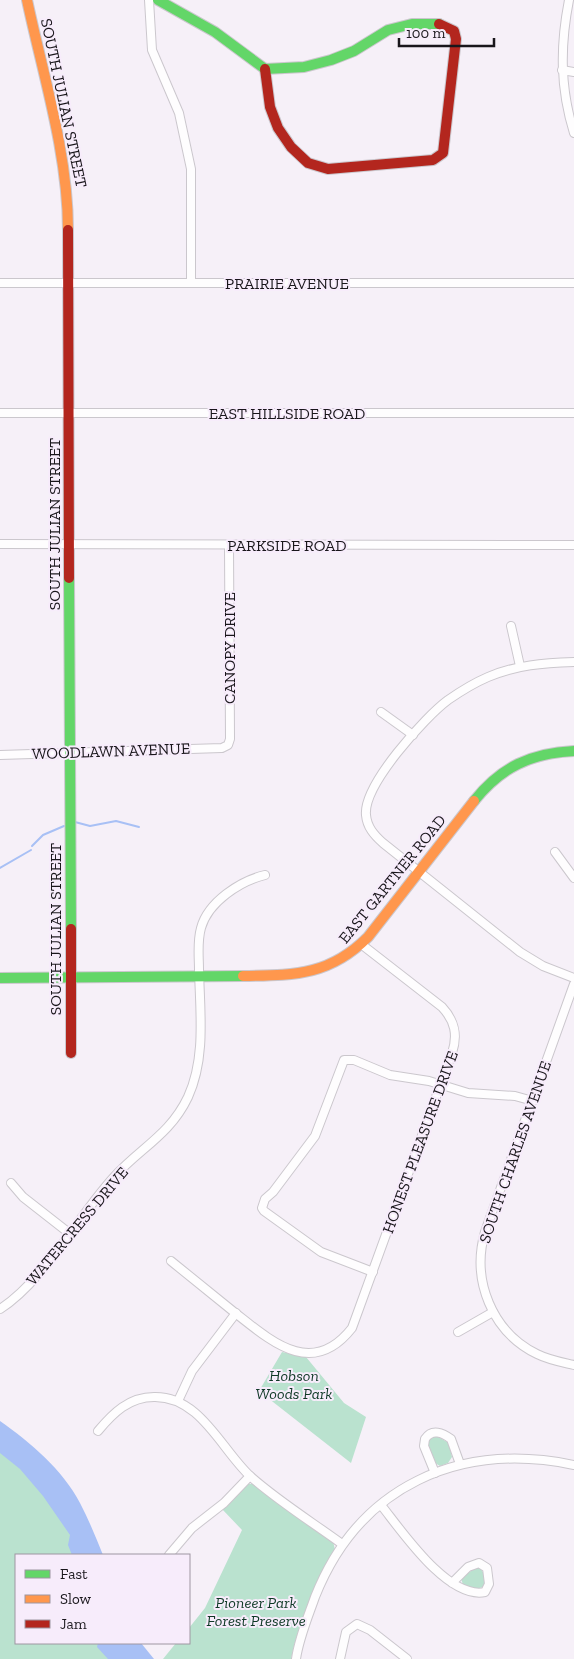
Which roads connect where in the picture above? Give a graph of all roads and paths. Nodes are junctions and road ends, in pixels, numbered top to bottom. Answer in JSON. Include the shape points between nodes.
{"nodes":[{"id":1,"x":26,"y":0,"type":"edge"},
{"id":2,"x":150,"y":0,"type":"edge"},
{"id":3,"x":158,"y":0,"type":"edge"},
{"id":4,"x":569,"y":0,"type":"edge"},
{"id":5,"x":265,"y":69,"type":"junction"},
{"id":6,"x":562,"y":70,"type":"junction"},
{"id":7,"x":574,"y":72,"type":"edge"},
{"id":8,"x":574,"y":134,"type":"edge"},
{"id":9,"x":0,"y":283,"type":"edge"},
{"id":10,"x":68,"y":283,"type":"junction"},
{"id":11,"x":192,"y":283,"type":"junction"},
{"id":12,"x":574,"y":283,"type":"edge"},
{"id":13,"x":68,"y":413,"type":"junction"},
{"id":14,"x":574,"y":413,"type":"edge"},
{"id":15,"x":0,"y":414,"type":"edge"},
{"id":16,"x":0,"y":544,"type":"edge"},
{"id":17,"x":69,"y":544,"type":"junction"},
{"id":18,"x":229,"y":545,"type":"junction"},
{"id":19,"x":574,"y":545,"type":"edge"},
{"id":20,"x":511,"y":626,"type":"dead end"},
{"id":21,"x":574,"y":662,"type":"edge"},
{"id":22,"x":520,"y":666,"type":"junction"},
{"id":23,"x":381,"y":712,"type":"dead end"},
{"id":24,"x":413,"y":735,"type":"junction"},
{"id":25,"x":222,"y":748,"type":"joint"},
{"id":26,"x":574,"y":751,"type":"edge"},
{"id":27,"x":68,"y":752,"type":"junction"},
{"id":28,"x":0,"y":755,"type":"edge"},
{"id":29,"x":555,"y":852,"type":"dead end"},
{"id":30,"x":419,"y":872,"type":"junction"},
{"id":31,"x":265,"y":875,"type":"dead end"},
{"id":32,"x":574,"y":878,"type":"edge"},
{"id":33,"x":361,"y":944,"type":"junction"},
{"id":34,"x":70,"y":977,"type":"junction"},
{"id":35,"x":199,"y":977,"type":"junction"},
{"id":36,"x":0,"y":978,"type":"edge"},
{"id":37,"x":574,"y":978,"type":"edge"},
{"id":38,"x":574,"y":984,"type":"edge"},
{"id":39,"x":71,"y":1053,"type":"dead end"},
{"id":40,"x":440,"y":1085,"type":"junction"},
{"id":41,"x":533,"y":1101,"type":"junction"},
{"id":42,"x":11,"y":1183,"type":"dead end"},
{"id":43,"x":69,"y":1233,"type":"junction"},
{"id":44,"x":171,"y":1261,"type":"dead end"},
{"id":45,"x":373,"y":1272,"type":"junction"},
{"id":46,"x":0,"y":1308,"type":"edge"},
{"id":47,"x":493,"y":1312,"type":"junction"},
{"id":48,"x":236,"y":1313,"type":"junction"},
{"id":49,"x":458,"y":1332,"type":"dead end"},
{"id":50,"x":574,"y":1365,"type":"edge"},
{"id":51,"x":178,"y":1401,"type":"junction"},
{"id":52,"x":98,"y":1431,"type":"dead end"},
{"id":53,"x":460,"y":1464,"type":"junction"},
{"id":54,"x":574,"y":1466,"type":"edge"},
{"id":55,"x":435,"y":1473,"type":"junction"},
{"id":56,"x":250,"y":1476,"type":"junction"},
{"id":57,"x":381,"y":1505,"type":"junction"},
{"id":58,"x":342,"y":1544,"type":"junction"},
{"id":59,"x":170,"y":1554,"type":"edge"},
{"id":60,"x":452,"y":1583,"type":"junction"},
{"id":61,"x":296,"y":1659,"type":"edge"},
{"id":62,"x":340,"y":1659,"type":"edge"},
{"id":63,"x":407,"y":1659,"type":"edge"}],
"edges":[{"from":1,"to":10,"type":"street","name":"SOUTH JULIAN STREET","via":[[68,188]]},
{"from":2,"to":11,"type":"street","via":[[152,50],[179,113],[191,169]]},
{"from":3,"to":5,"type":"street","via":[[215,32]]},
{"from":4,"to":6,"type":"street"},
{"from":5,"to":5,"type":"street","via":[[304,67],[331,60],[402,25],[442,24],[452,28],[456,39],[445,148],[441,156],[433,160],[328,168],[311,166],[288,142],[274,119]]},
{"from":6,"to":7,"type":"street"},
{"from":6,"to":8,"type":"street"},
{"from":9,"to":10,"type":"street","name":"PRAIRIE AVENUE"},
{"from":10,"to":11,"type":"street","name":"PRAIRIE AVENUE"},
{"from":10,"to":13,"type":"street","name":"SOUTH JULIAN STREET"},
{"from":11,"to":12,"type":"street","name":"PRAIRIE AVENUE"},
{"from":13,"to":14,"type":"street","name":"EAST HILLSIDE ROAD"},
{"from":13,"to":15,"type":"street","name":"EAST HILLSIDE ROAD"},
{"from":13,"to":17,"type":"street","name":"SOUTH JULIAN STREET"},
{"from":16,"to":17,"type":"street","name":"PARKSIDE ROAD"},
{"from":17,"to":18,"type":"street","name":"PARKSIDE ROAD"},
{"from":17,"to":27,"type":"street","name":"SOUTH JULIAN STREET"},
{"from":18,"to":19,"type":"street","name":"PARKSIDE ROAD"},
{"from":18,"to":25,"type":"street","name":"CANOPY DRIVE","via":[[230,740]]},
{"from":20,"to":22,"type":"street"},
{"from":21,"to":22,"type":"street"},
{"from":22,"to":24,"type":"street","via":[[463,690],[435,711]]},
{"from":23,"to":24,"type":"street"},
{"from":24,"to":30,"type":"street","via":[[371,789],[366,817],[376,837]]},
{"from":25,"to":27,"type":"street","name":"WOODLAWN AVENUE"},
{"from":26,"to":30,"type":"street","name":"EAST GARTNER ROAD","via":[[536,754],[506,768],[486,786]]},
{"from":27,"to":28,"type":"street","name":"WOODLAWN AVENUE"},
{"from":27,"to":34,"type":"street","name":"SOUTH JULIAN STREET"},
{"from":29,"to":32,"type":"street"},
{"from":30,"to":33,"type":"street","name":"EAST GARTNER ROAD"},
{"from":30,"to":37,"type":"street","via":[[528,957]]},
{"from":31,"to":35,"type":"street","name":"WATERCRESS DRIVE","via":[[239,886],[204,918],[199,939]]},
{"from":33,"to":35,"type":"street","name":"EAST GARTNER ROAD","via":[[337,963],[304,974]]},
{"from":33,"to":40,"type":"street","name":"HONEST PLEASURE DRIVE","via":[[442,1007],[450,1017],[456,1033],[455,1043]]},
{"from":34,"to":35,"type":"street","name":"EAST GARTNER ROAD"},
{"from":34,"to":36,"type":"street","name":"EAST GARTNER ROAD"},
{"from":34,"to":39,"type":"street","name":"SOUTH JULIAN STREET"},
{"from":35,"to":43,"type":"street","name":"WATERCRESS DRIVE","via":[[200,1048],[188,1098],[166,1131],[113,1177]]},
{"from":38,"to":41,"type":"street","name":"SOUTH CHARLES AVENUE"},
{"from":40,"to":41,"type":"street","via":[[468,1093],[515,1096]]},
{"from":40,"to":45,"type":"street","name":"HONEST PLEASURE DRIVE"},
{"from":40,"to":45,"type":"street","via":[[390,1075],[354,1060],[344,1060],[314,1136],[262,1204],[264,1211],[309,1244]]},
{"from":41,"to":47,"type":"street","name":"SOUTH CHARLES AVENUE","via":[[484,1238],[482,1279]]},
{"from":42,"to":43,"type":"street","via":[[23,1197]]},
{"from":43,"to":46,"type":"street","name":"WATERCRESS DRIVE","via":[[24,1290]]},
{"from":44,"to":48,"type":"street"},
{"from":45,"to":48,"type":"street","name":"HONEST PLEASURE DRIVE","via":[[352,1328],[334,1345],[312,1352],[295,1352],[278,1346]]},
{"from":47,"to":49,"type":"street"},
{"from":47,"to":50,"type":"street","name":"SOUTH CHARLES AVENUE","via":[[522,1345],[545,1358]]},
{"from":48,"to":51,"type":"street","via":[[192,1371]]},
{"from":51,"to":52,"type":"street","via":[[158,1396],[136,1399],[116,1411]]},
{"from":51,"to":56,"type":"street","via":[[195,1413]]},
{"from":53,"to":54,"type":"street","via":[[524,1458]]},
{"from":53,"to":55,"type":"street"},
{"from":53,"to":55,"type":"street","via":[[451,1439],[439,1432],[430,1433],[424,1446]]},
{"from":55,"to":57,"type":"street","via":[[401,1490]]},
{"from":56,"to":58,"type":"street"},
{"from":56,"to":59,"type":"street","via":[[224,1503],[192,1528]]},
{"from":57,"to":58,"type":"street"},
{"from":57,"to":60,"type":"street","via":[[432,1566]]},
{"from":58,"to":61,"type":"street","via":[[322,1580]]},
{"from":60,"to":60,"type":"street","via":[[470,1591],[485,1592],[490,1584],[487,1568],[480,1563],[473,1564]]},
{"from":62,"to":63,"type":"street","via":[[346,1632],[357,1624],[370,1630]]}]}
